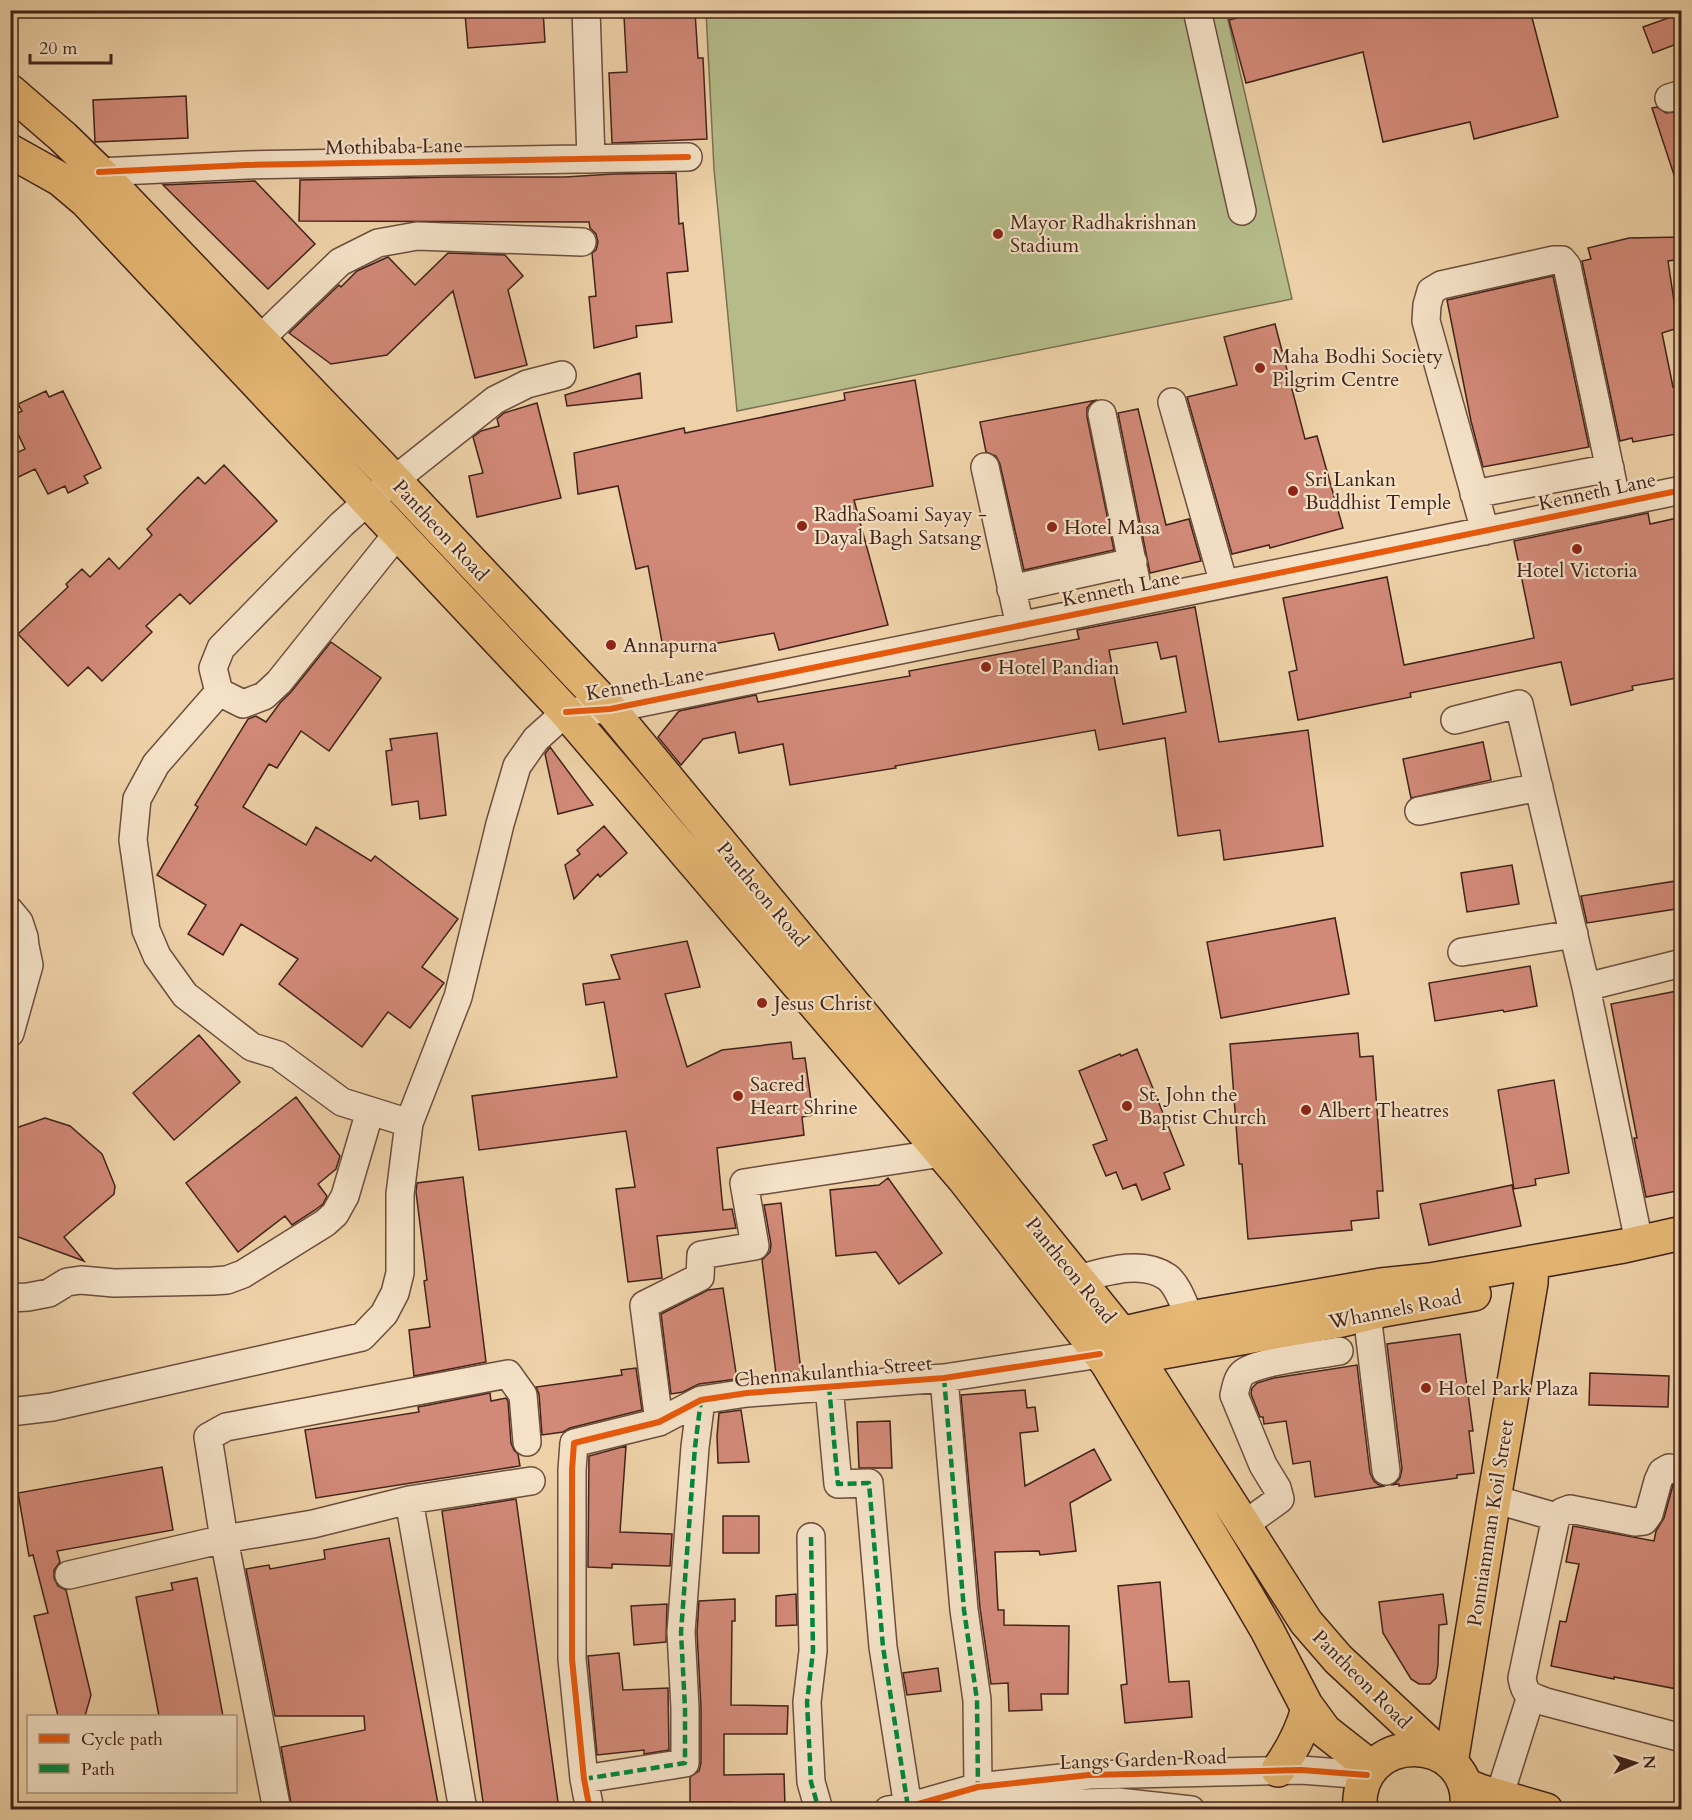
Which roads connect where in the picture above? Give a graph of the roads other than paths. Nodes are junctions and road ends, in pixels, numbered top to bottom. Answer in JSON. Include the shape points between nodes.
{"nodes":[{"id":1,"x":586,"y":10,"type":"edge"},
{"id":2,"x":1197,"y":10,"type":"edge"},
{"id":3,"x":10,"y":91,"type":"edge"},
{"id":4,"x":10,"y":151,"type":"edge"},
{"id":5,"x":688,"y":157,"type":"dead end"},
{"id":6,"x":591,"y":159,"type":"junction"},
{"id":7,"x":99,"y":172,"type":"junction"},
{"id":8,"x":1242,"y":211,"type":"dead end"},
{"id":9,"x":582,"y":242,"type":"dead end"},
{"id":10,"x":259,"y":340,"type":"junction"},
{"id":11,"x":562,"y":375,"type":"dead end"},
{"id":12,"x":1172,"y":402,"type":"dead end"},
{"id":13,"x":1102,"y":414,"type":"dead end"},
{"id":14,"x":985,"y":467,"type":"dead end"},
{"id":15,"x":1610,"y":468,"type":"junction"},
{"id":16,"x":395,"y":481,"type":"junction"},
{"id":17,"x":1682,"y":490,"type":"edge"},
{"id":18,"x":1474,"y":494,"type":"junction"},
{"id":19,"x":368,"y":501,"type":"junction"},
{"id":20,"x":1617,"y":503,"type":"junction"},
{"id":21,"x":1485,"y":531,"type":"junction"},
{"id":22,"x":398,"y":533,"type":"junction"},
{"id":23,"x":1132,"y":562,"type":"junction"},
{"id":24,"x":1224,"y":584,"type":"junction"},
{"id":25,"x":1011,"y":589,"type":"junction"},
{"id":26,"x":1140,"y":601,"type":"junction"},
{"id":27,"x":1020,"y":626,"type":"junction"},
{"id":28,"x":219,"y":692,"type":"junction"},
{"id":29,"x":610,"y":709,"type":"junction"},
{"id":30,"x":566,"y":712,"type":"junction"},
{"id":31,"x":1455,"y":720,"type":"dead end"},
{"id":32,"x":1539,"y":787,"type":"junction"},
{"id":33,"x":1419,"y":811,"type":"dead end"},
{"id":34,"x":10,"y":911,"type":"edge"},
{"id":35,"x":1574,"y":934,"type":"junction"},
{"id":36,"x":1462,"y":952,"type":"dead end"},
{"id":37,"x":1682,"y":963,"type":"edge"},
{"id":38,"x":1586,"y":987,"type":"junction"},
{"id":39,"x":10,"y":1033,"type":"edge"},
{"id":40,"x":370,"y":1111,"type":"junction"},
{"id":41,"x":409,"y":1123,"type":"junction"},
{"id":42,"x":942,"y":1153,"type":"junction"},
{"id":43,"x":1682,"y":1233,"type":"edge"},
{"id":44,"x":1639,"y":1242,"type":"junction"},
{"id":45,"x":1682,"y":1246,"type":"edge"},
{"id":46,"x":1531,"y":1272,"type":"junction"},
{"id":47,"x":1078,"y":1279,"type":"junction"},
{"id":48,"x":10,"y":1298,"type":"edge"},
{"id":49,"x":1367,"y":1314,"type":"junction"},
{"id":50,"x":1190,"y":1318,"type":"junction"},
{"id":51,"x":1111,"y":1349,"type":"junction"},
{"id":52,"x":1339,"y":1351,"type":"dead end"},
{"id":53,"x":944,"y":1378,"type":"junction"},
{"id":54,"x":829,"y":1386,"type":"junction"},
{"id":55,"x":702,"y":1400,"type":"junction"},
{"id":56,"x":10,"y":1412,"type":"edge"},
{"id":57,"x":659,"y":1422,"type":"junction"},
{"id":58,"x":527,"y":1442,"type":"dead end"},
{"id":59,"x":1386,"y":1471,"type":"dead end"},
{"id":60,"x":1682,"y":1471,"type":"edge"},
{"id":61,"x":531,"y":1481,"type":"dead end"},
{"id":62,"x":1494,"y":1499,"type":"junction"},
{"id":63,"x":409,"y":1500,"type":"junction"},
{"id":64,"x":1556,"y":1517,"type":"junction"},
{"id":65,"x":1244,"y":1525,"type":"junction"},
{"id":66,"x":811,"y":1536,"type":"dead end"},
{"id":67,"x":224,"y":1539,"type":"junction"},
{"id":68,"x":1266,"y":1561,"type":"junction"},
{"id":69,"x":69,"y":1575,"type":"dead end"},
{"id":70,"x":1238,"y":1579,"type":"junction"},
{"id":71,"x":1531,"y":1696,"type":"junction"},
{"id":72,"x":1308,"y":1708,"type":"junction"},
{"id":73,"x":1682,"y":1738,"type":"edge"},
{"id":74,"x":1278,"y":1770,"type":"junction"},
{"id":75,"x":1370,"y":1771,"type":"junction"},
{"id":76,"x":584,"y":1779,"type":"junction"},
{"id":77,"x":1456,"y":1779,"type":"edge"},
{"id":78,"x":978,"y":1787,"type":"junction"},
{"id":79,"x":1499,"y":1797,"type":"junction"},
{"id":80,"x":898,"y":1808,"type":"edge"},
{"id":81,"x":277,"y":1809,"type":"edge"},
{"id":82,"x":463,"y":1809,"type":"edge"},
{"id":83,"x":590,"y":1809,"type":"edge"},
{"id":84,"x":819,"y":1809,"type":"edge"},
{"id":85,"x":1191,"y":1809,"type":"edge"},
{"id":86,"x":1360,"y":1809,"type":"edge"},
{"id":87,"x":1546,"y":1809,"type":"edge"}],
"edges":[{"from":1,"to":6,"type":"street"},
{"from":2,"to":8,"type":"street"},
{"from":3,"to":7,"type":"main road","name":"Pantheon Road"},
{"from":4,"to":19,"type":"main road","name":"Pantheon Road","via":[[60,178],[86,201]]},
{"from":5,"to":6,"type":"street","name":"Mothibaba Lane"},
{"from":6,"to":7,"type":"street","name":"Mothibaba Lane","via":[[246,165]]},
{"from":7,"to":10,"type":"main road","name":"Pantheon Road"},
{"from":9,"to":10,"type":"street","via":[[417,236],[378,243],[340,262]]},
{"from":10,"to":16,"type":"main road","name":"Pantheon Road"},
{"from":11,"to":16,"type":"street","via":[[528,384],[495,400]]},
{"from":12,"to":24,"type":"street"},
{"from":13,"to":23,"type":"street"},
{"from":14,"to":25,"type":"street"},
{"from":15,"to":18,"type":"street"},
{"from":15,"to":18,"type":"street","via":[[1567,266],[1554,260],[1441,285],[1431,291],[1426,321]]},
{"from":15,"to":20,"type":"street"},
{"from":16,"to":19,"type":"street"},
{"from":16,"to":29,"type":"main road","name":"Pantheon Road"},
{"from":17,"to":20,"type":"street","name":"Kenneth Lane"},
{"from":18,"to":21,"type":"street"},
{"from":19,"to":22,"type":"main road","name":"Pantheon Road"},
{"from":19,"to":28,"type":"street","via":[[221,648],[213,668]]},
{"from":20,"to":21,"type":"street","name":"Kenneth Lane"},
{"from":21,"to":24,"type":"street","name":"Kenneth Lane"},
{"from":22,"to":28,"type":"street","via":[[264,696],[243,704]]},
{"from":22,"to":30,"type":"main road","name":"Pantheon Road"},
{"from":23,"to":25,"type":"street"},
{"from":23,"to":26,"type":"street"},
{"from":24,"to":26,"type":"street","name":"Kenneth Lane"},
{"from":25,"to":27,"type":"street"},
{"from":26,"to":27,"type":"street","name":"Kenneth Lane"},
{"from":27,"to":29,"type":"street","name":"Kenneth Lane"},
{"from":28,"to":40,"type":"street","via":[[156,764],[137,799],[133,840],[146,930],[158,956],[185,995],[252,1047],[278,1055],[342,1102]]},
{"from":29,"to":30,"type":"street","name":"Kenneth Lane"},
{"from":29,"to":47,"type":"main road","name":"Pantheon Road"},
{"from":30,"to":41,"type":"street","via":[[536,738],[518,766],[458,997]]},
{"from":30,"to":42,"type":"main road","name":"Pantheon Road"},
{"from":31,"to":32,"type":"street","via":[[1519,704]]},
{"from":32,"to":33,"type":"street"},
{"from":32,"to":35,"type":"street"},
{"from":34,"to":39,"type":"street","via":[[19,922],[29,965]]},
{"from":35,"to":36,"type":"street"},
{"from":35,"to":38,"type":"street"},
{"from":37,"to":38,"type":"street"},
{"from":38,"to":44,"type":"street"},
{"from":40,"to":41,"type":"street"},
{"from":40,"to":48,"type":"street","via":[[345,1196],[335,1214],[243,1275],[213,1281],[81,1280],[67,1282],[48,1293]]},
{"from":41,"to":56,"type":"street","via":[[400,1194],[400,1273],[384,1314],[362,1337],[52,1407]]},
{"from":42,"to":51,"type":"main road","name":"Pantheon Road"},
{"from":42,"to":57,"type":"street","via":[[744,1183],[755,1246],[701,1255],[700,1276],[644,1305]]},
{"from":43,"to":44,"type":"main road","name":"Whannels Road"},
{"from":44,"to":46,"type":"main road","name":"Whannels Road"},
{"from":45,"to":46,"type":"main road","name":"Whannels Road"},
{"from":46,"to":49,"type":"main road","name":"Whannels Road","via":[[1442,1301]]},
{"from":46,"to":50,"type":"main road","name":"Whannels Road","via":[[1381,1285]]},
{"from":46,"to":62,"type":"main road","name":"Ponniamman Koil Street"},
{"from":47,"to":50,"type":"street","via":[[1136,1268],[1152,1270],[1167,1277]]},
{"from":47,"to":51,"type":"main road","name":"Pantheon Road"},
{"from":49,"to":51,"type":"main road","name":"Whannels Road"},
{"from":49,"to":59,"type":"street"},
{"from":50,"to":51,"type":"main road","name":"Whannels Road"},
{"from":51,"to":53,"type":"street","name":"Chennakulanthia Street"},
{"from":51,"to":65,"type":"main road","name":"Pantheon Road"},
{"from":51,"to":70,"type":"main road","name":"Pantheon Road"},
{"from":52,"to":65,"type":"street","via":[[1256,1366],[1240,1377],[1234,1395],[1280,1499]]},
{"from":53,"to":54,"type":"street","name":"Chennakulanthia Street"},
{"from":53,"to":78,"type":"street","via":[[964,1610],[977,1700]]},
{"from":54,"to":55,"type":"street","name":"Chennakulanthia Street"},
{"from":54,"to":80,"type":"street","via":[[838,1484],[869,1483]]},
{"from":55,"to":57,"type":"street","name":"Chennakulanthia Street"},
{"from":55,"to":76,"type":"street","via":[[694,1447],[681,1632],[685,1763]]},
{"from":57,"to":76,"type":"street","name":"Chennakulanthia Street","via":[[574,1443],[572,1659]]},
{"from":58,"to":67,"type":"street","via":[[523,1395],[508,1374],[226,1427],[208,1437]]},
{"from":60,"to":64,"type":"street","via":[[1669,1468],[1662,1472],[1644,1521],[1570,1509]]},
{"from":61,"to":63,"type":"street"},
{"from":62,"to":64,"type":"street"},
{"from":62,"to":77,"type":"main road","name":"Ponniamman Koil Street"},
{"from":63,"to":67,"type":"street","via":[[313,1524]]},
{"from":63,"to":82,"type":"street"},
{"from":64,"to":71,"type":"street","via":[[1522,1678],[1524,1689]]},
{"from":65,"to":68,"type":"main road","name":"Pantheon Road"},
{"from":66,"to":84,"type":"street","via":[[813,1651],[807,1702],[811,1782]]},
{"from":67,"to":69,"type":"street"},
{"from":67,"to":81,"type":"street"},
{"from":68,"to":70,"type":"main road"},
{"from":68,"to":77,"type":"main road","name":"Pantheon Road","via":[[1320,1640]]},
{"from":70,"to":72,"type":"main road","name":"Pantheon Road"},
{"from":71,"to":73,"type":"street"},
{"from":71,"to":79,"type":"street"},
{"from":72,"to":74,"type":"main road","via":[[1301,1734]]},
{"from":72,"to":75,"type":"main road","name":"Pantheon Road","via":[[1325,1731]]},
{"from":74,"to":75,"type":"street","name":"Langs Garden Road"},
{"from":74,"to":78,"type":"street","name":"Langs Garden Road","via":[[1089,1775]]},
{"from":75,"to":77,"type":"main road","via":[[1393,1752],[1431,1751]]},
{"from":75,"to":86,"type":"main road","via":[[1361,1791]]},
{"from":76,"to":83,"type":"street"},
{"from":77,"to":79,"type":"main road"},
{"from":78,"to":80,"type":"street","name":"Langs Garden Road"},
{"from":79,"to":87,"type":"main road"},
{"from":80,"to":85,"type":"street","name":"Langs Garden Road","via":[[1118,1802]]}]}
